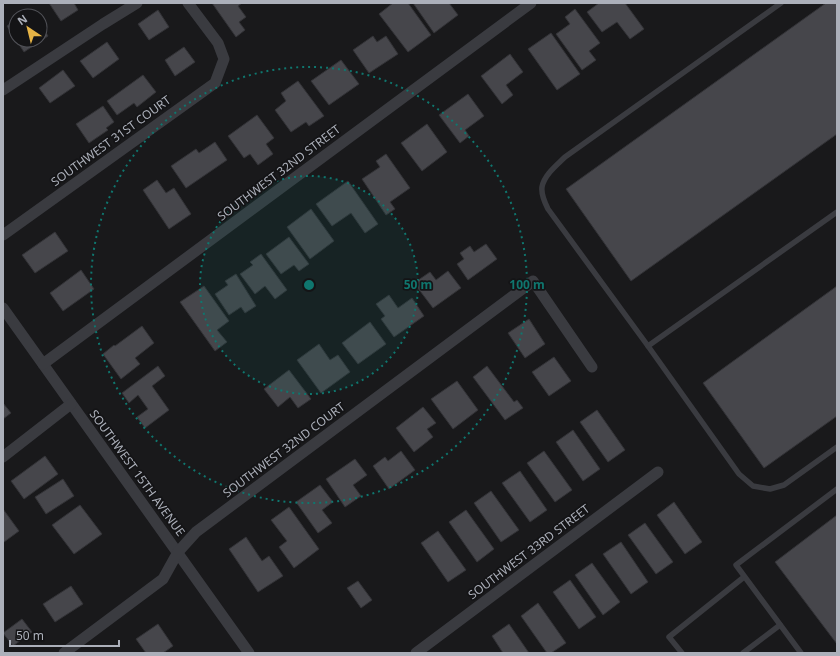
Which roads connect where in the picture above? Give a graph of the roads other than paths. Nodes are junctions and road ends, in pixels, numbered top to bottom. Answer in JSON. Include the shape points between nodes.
{"nodes":[{"id":1,"x":137,"y":3,"type":"edge"},
{"id":2,"x":188,"y":3,"type":"edge"},
{"id":3,"x":531,"y":3,"type":"edge"},
{"id":4,"x":781,"y":3,"type":"edge"},
{"id":5,"x":3,"y":90,"type":"edge"},
{"id":6,"x":837,"y":212,"type":"edge"},
{"id":7,"x":3,"y":235,"type":"edge"},
{"id":8,"x":3,"y":308,"type":"edge"},
{"id":9,"x":648,"y":346,"type":"junction"},
{"id":10,"x":43,"y":364,"type":"junction"},
{"id":11,"x":592,"y":367,"type":"dead end"},
{"id":12,"x":72,"y":404,"type":"junction"},
{"id":13,"x":837,"y":447,"type":"edge"},
{"id":14,"x":3,"y":457,"type":"edge"},
{"id":15,"x":658,"y":472,"type":"dead end"},
{"id":16,"x":837,"y":489,"type":"edge"},
{"id":17,"x":178,"y":552,"type":"junction"},
{"id":18,"x":744,"y":577,"type":"junction"},
{"id":19,"x":780,"y":625,"type":"junction"},
{"id":20,"x":64,"y":653,"type":"edge"},
{"id":21,"x":249,"y":653,"type":"edge"},
{"id":22,"x":416,"y":653,"type":"edge"},
{"id":23,"x":682,"y":653,"type":"edge"},
{"id":24,"x":743,"y":653,"type":"edge"},
{"id":25,"x":801,"y":653,"type":"edge"}],
"edges":[{"from":1,"to":5,"type":"street"},
{"from":2,"to":7,"type":"street","name":"SOUTHWEST 31ST COURT","via":[[218,43],[224,59],[215,83]]},
{"from":3,"to":10,"type":"street","name":"SOUTHWEST 32ND STREET"},
{"from":4,"to":9,"type":"lane","via":[[565,157],[550,171],[542,187],[548,209]]},
{"from":6,"to":9,"type":"lane"},
{"from":8,"to":10,"type":"street","name":"SOUTHWEST 15TH AVENUE"},
{"from":9,"to":13,"type":"lane","via":[[739,474],[753,486],[770,489],[784,485]]},
{"from":10,"to":12,"type":"street","name":"SOUTHWEST 15TH AVENUE"},
{"from":11,"to":17,"type":"street","name":"SOUTHWEST 32ND COURT","via":[[533,281],[196,532]]},
{"from":12,"to":14,"type":"street"},
{"from":12,"to":17,"type":"street","name":"SOUTHWEST 15TH AVENUE"},
{"from":15,"to":22,"type":"street","name":"SOUTHWEST 33RD STREET"},
{"from":16,"to":18,"type":"lane","via":[[736,565]]},
{"from":17,"to":20,"type":"street","name":"SOUTHWEST 32ND COURT","via":[[163,579]]},
{"from":17,"to":21,"type":"street","name":"SOUTHWEST 15TH AVENUE"},
{"from":18,"to":19,"type":"lane"},
{"from":18,"to":23,"type":"lane","via":[[669,637]]},
{"from":19,"to":24,"type":"lane"},
{"from":19,"to":25,"type":"lane"}]}
